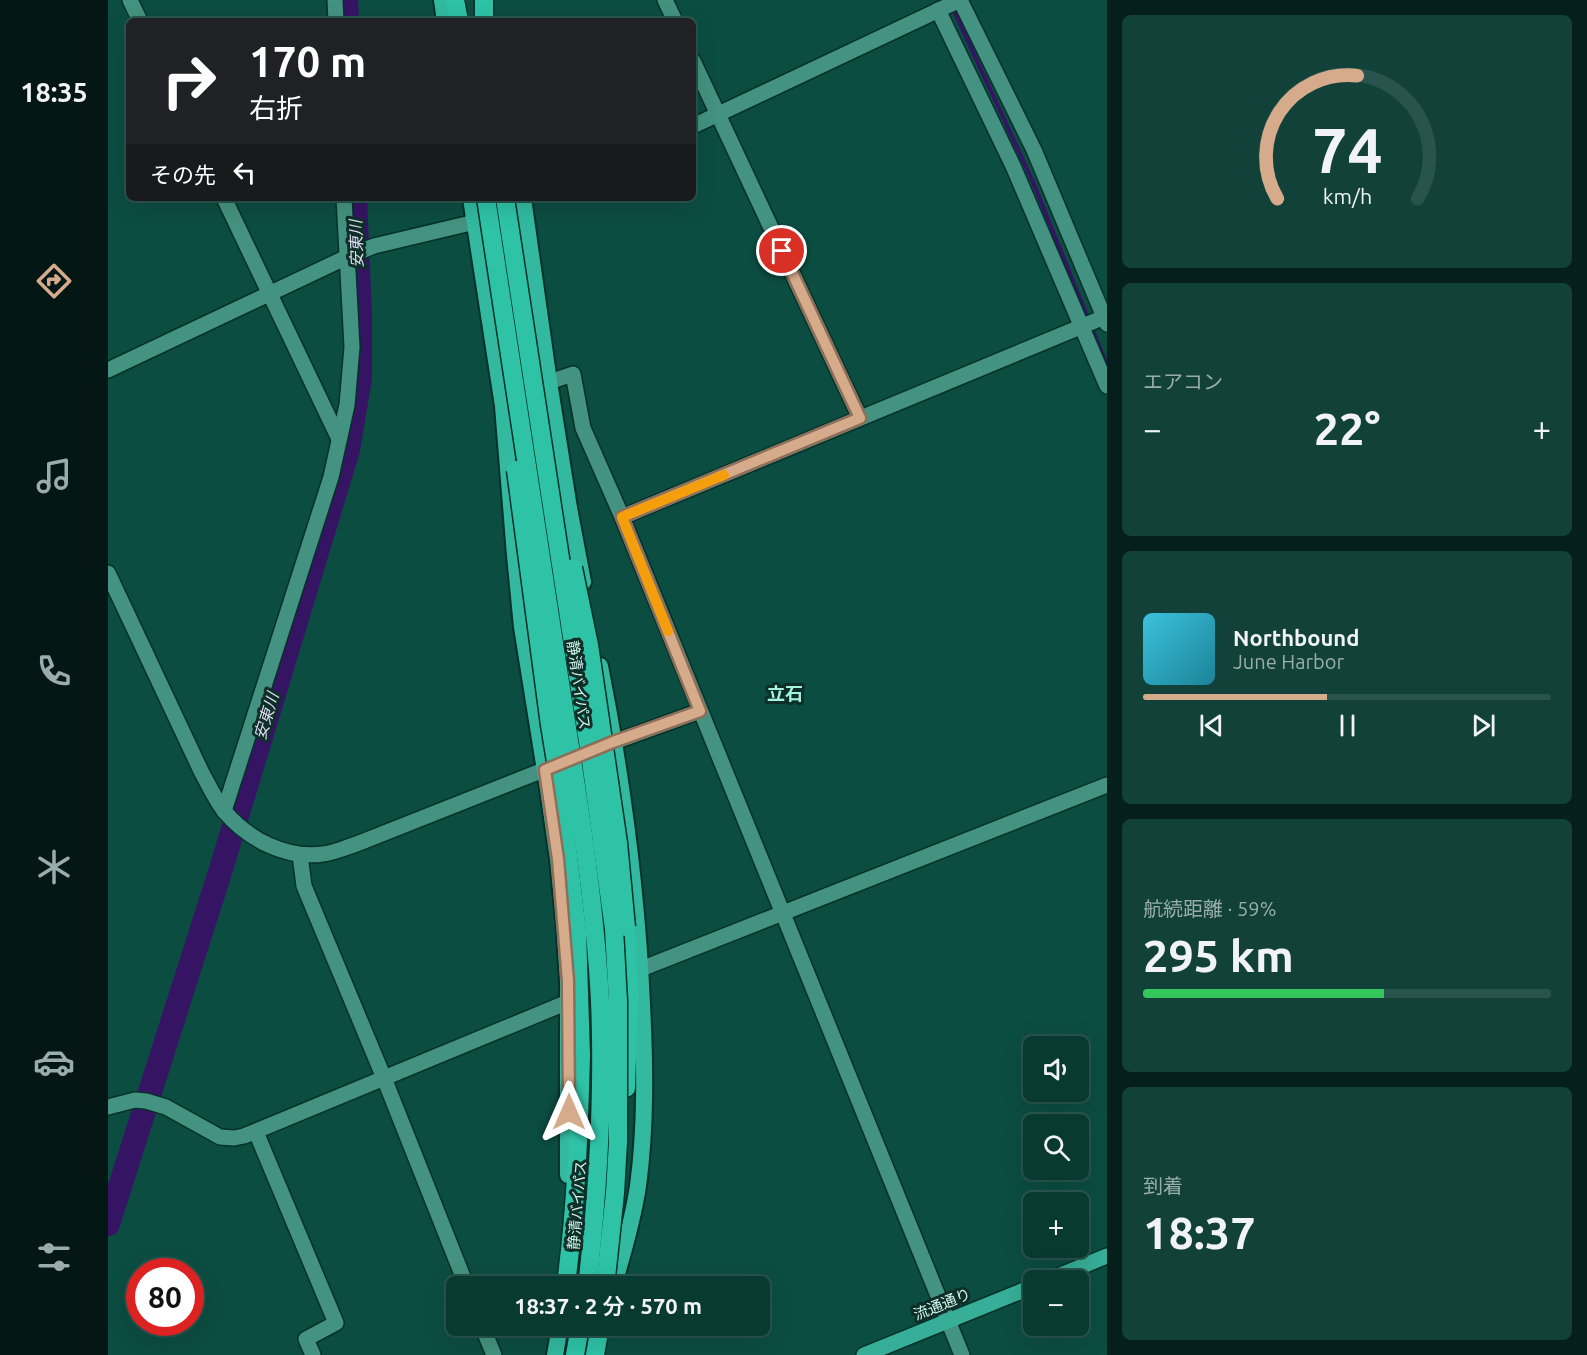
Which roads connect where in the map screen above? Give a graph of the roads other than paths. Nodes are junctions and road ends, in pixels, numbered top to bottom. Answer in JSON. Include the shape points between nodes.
{"nodes":[{"id":1,"x":130,"y":0,"type":"edge"},
{"id":2,"x":335,"y":0,"type":"edge"},
{"id":3,"x":442,"y":0,"type":"edge"},
{"id":4,"x":455,"y":0,"type":"edge"},
{"id":5,"x":475,"y":0,"type":"edge"},
{"id":6,"x":484,"y":0,"type":"edge"},
{"id":7,"x":665,"y":0,"type":"edge"},
{"id":8,"x":960,"y":0,"type":"edge"},
{"id":9,"x":938,"y":10,"type":"junction"},
{"id":10,"x":139,"y":18,"type":"edge"},
{"id":11,"x":336,"y":18,"type":"edge"},
{"id":12,"x":445,"y":18,"type":"edge"},
{"id":13,"x":458,"y":18,"type":"edge"},
{"id":14,"x":478,"y":18,"type":"edge"},
{"id":15,"x":486,"y":18,"type":"edge"},
{"id":16,"x":674,"y":18,"type":"edge"},
{"id":17,"x":696,"y":67,"type":"edge"},
{"id":18,"x":718,"y":115,"type":"junction"},
{"id":19,"x":696,"y":125,"type":"edge"},
{"id":20,"x":225,"y":201,"type":"edge"},
{"id":21,"x":344,"y":201,"type":"edge"},
{"id":22,"x":472,"y":201,"type":"edge"},
{"id":23,"x":486,"y":201,"type":"edge"},
{"id":24,"x":505,"y":201,"type":"edge"},
{"id":25,"x":521,"y":201,"type":"edge"},
{"id":26,"x":525,"y":201,"type":"edge"},
{"id":27,"x":475,"y":222,"type":"junction"},
{"id":28,"x":347,"y":257,"type":"junction"},
{"id":29,"x":269,"y":294,"type":"junction"},
{"id":30,"x":1106,"y":319,"type":"edge"},
{"id":31,"x":1083,"y":326,"type":"junction"},
{"id":32,"x":508,"y":340,"type":"junction"},
{"id":33,"x":108,"y":370,"type":"edge"},
{"id":34,"x":549,"y":382,"type":"junction"},
{"id":35,"x":1107,"y":386,"type":"edge"},
{"id":36,"x":860,"y":418,"type":"junction"},
{"id":37,"x":339,"y":439,"type":"junction"},
{"id":38,"x":548,"y":474,"type":"junction"},
{"id":39,"x":622,"y":517,"type":"junction"},
{"id":40,"x":108,"y":573,"type":"edge"},
{"id":41,"x":700,"y":711,"type":"junction"},
{"id":42,"x":613,"y":742,"type":"junction"},
{"id":43,"x":545,"y":770,"type":"junction"},
{"id":44,"x":1107,"y":785,"type":"edge"},
{"id":45,"x":224,"y":811,"type":"junction"},
{"id":46,"x":300,"y":855,"type":"junction"},
{"id":47,"x":783,"y":912,"type":"junction"},
{"id":48,"x":640,"y":969,"type":"junction"},
{"id":49,"x":568,"y":1002,"type":"junction"},
{"id":50,"x":384,"y":1078,"type":"junction"},
{"id":51,"x":108,"y":1107,"type":"edge"},
{"id":52,"x":256,"y":1132,"type":"junction"},
{"id":53,"x":1107,"y":1256,"type":"edge"},
{"id":54,"x":1073,"y":1270,"type":"edge"},
{"id":55,"x":463,"y":1276,"type":"edge"},
{"id":56,"x":565,"y":1276,"type":"edge"},
{"id":57,"x":566,"y":1276,"type":"edge"},
{"id":58,"x":588,"y":1276,"type":"edge"},
{"id":59,"x":606,"y":1276,"type":"edge"},
{"id":60,"x":612,"y":1276,"type":"edge"},
{"id":61,"x":615,"y":1276,"type":"edge"},
{"id":62,"x":1023,"y":1290,"type":"edge"},
{"id":63,"x":948,"y":1320,"type":"junction"},
{"id":64,"x":486,"y":1336,"type":"edge"},
{"id":65,"x":558,"y":1336,"type":"edge"},
{"id":66,"x":578,"y":1336,"type":"edge"},
{"id":67,"x":600,"y":1336,"type":"edge"},
{"id":68,"x":313,"y":1355,"type":"edge"},
{"id":69,"x":494,"y":1355,"type":"edge"},
{"id":70,"x":555,"y":1355,"type":"edge"},
{"id":71,"x":575,"y":1355,"type":"edge"},
{"id":72,"x":597,"y":1355,"type":"edge"},
{"id":73,"x":864,"y":1355,"type":"edge"},
{"id":74,"x":962,"y":1355,"type":"edge"}],
"edges":[{"from":1,"to":10,"type":"street"},
{"from":2,"to":11,"type":"street"},
{"from":3,"to":12,"type":"highway"},
{"from":4,"to":13,"type":"highway"},
{"from":5,"to":14,"type":"highway"},
{"from":6,"to":15,"type":"highway","bridge":true},
{"from":7,"to":16,"type":"street"},
{"from":8,"to":9,"type":"street"},
{"from":8,"to":30,"type":"street","via":[[1034,150]]},
{"from":9,"to":18,"type":"street"},
{"from":9,"to":31,"type":"street","via":[[1013,166]]},
{"from":17,"to":18,"type":"street"},
{"from":18,"to":19,"type":"street"},
{"from":18,"to":36,"type":"street"},
{"from":20,"to":29,"type":"street"},
{"from":21,"to":28,"type":"street"},
{"from":22,"to":27,"type":"highway"},
{"from":23,"to":32,"type":"highway","name":"静清バイパス","bridge":true},
{"from":24,"to":38,"type":"highway","name":"静清バイパス","bridge":true},
{"from":25,"to":27,"type":"street"},
{"from":26,"to":34,"type":"highway"},
{"from":27,"to":28,"type":"street","via":[[374,246]]},
{"from":27,"to":43,"type":"highway","via":[[503,406],[522,627]]},
{"from":28,"to":29,"type":"street"},
{"from":28,"to":37,"type":"street","via":[[352,347],[347,405]]},
{"from":29,"to":33,"type":"street"},
{"from":29,"to":37,"type":"street"},
{"from":30,"to":31,"type":"street"},
{"from":31,"to":35,"type":"street"},
{"from":31,"to":36,"type":"street"},
{"from":32,"to":57,"type":"highway","bridge":true,"via":[[508,405],[577,931],[581,1055],[575,1201]]},
{"from":32,"to":58,"type":"highway","name":"静清バイパス","bridge":true,"via":[[583,833],[600,1001],[600,1136]]},
{"from":34,"to":39,"type":"street","via":[[573,374],[583,428]]},
{"from":34,"to":42,"type":"highway"},
{"from":36,"to":39,"type":"street"},
{"from":37,"to":45,"type":"street","via":[[331,477]]},
{"from":38,"to":59,"type":"highway","name":"静清バイパス","bridge":true,"via":[[614,929],[618,1142]]},
{"from":38,"to":60,"type":"highway","bridge":true,"via":[[589,645],[626,927],[624,1189]]},
{"from":39,"to":41,"type":"street"},
{"from":40,"to":45,"type":"street","via":[[201,771]]},
{"from":41,"to":42,"type":"street"},
{"from":41,"to":47,"type":"street"},
{"from":42,"to":43,"type":"street"},
{"from":42,"to":48,"type":"highway","via":[[638,926]]},
{"from":43,"to":46,"type":"street","via":[[354,845],[323,854]]},
{"from":43,"to":49,"type":"highway","via":[[563,909]]},
{"from":44,"to":47,"type":"street"},
{"from":45,"to":46,"type":"street","via":[[246,832],[278,850]]},
{"from":46,"to":50,"type":"street","via":[[304,886]]},
{"from":47,"to":48,"type":"street"},
{"from":47,"to":63,"type":"street"},
{"from":48,"to":61,"type":"highway","via":[[645,1060],[643,1145],[638,1188]]},
{"from":49,"to":50,"type":"street"},
{"from":49,"to":56,"type":"highway"},
{"from":50,"to":52,"type":"street"},
{"from":50,"to":55,"type":"street"},
{"from":51,"to":52,"type":"street","via":[[147,1101],[166,1107],[220,1137]]},
{"from":52,"to":68,"type":"street","via":[[336,1323],[306,1339]]},
{"from":53,"to":54,"type":"main road"},
{"from":62,"to":63,"type":"main road","name":"流通通り"},
{"from":63,"to":73,"type":"main road","name":"流通通り"},
{"from":63,"to":74,"type":"street"},
{"from":64,"to":69,"type":"street"},
{"from":65,"to":70,"type":"highway"},
{"from":66,"to":71,"type":"highway"},
{"from":67,"to":72,"type":"highway"}]}
